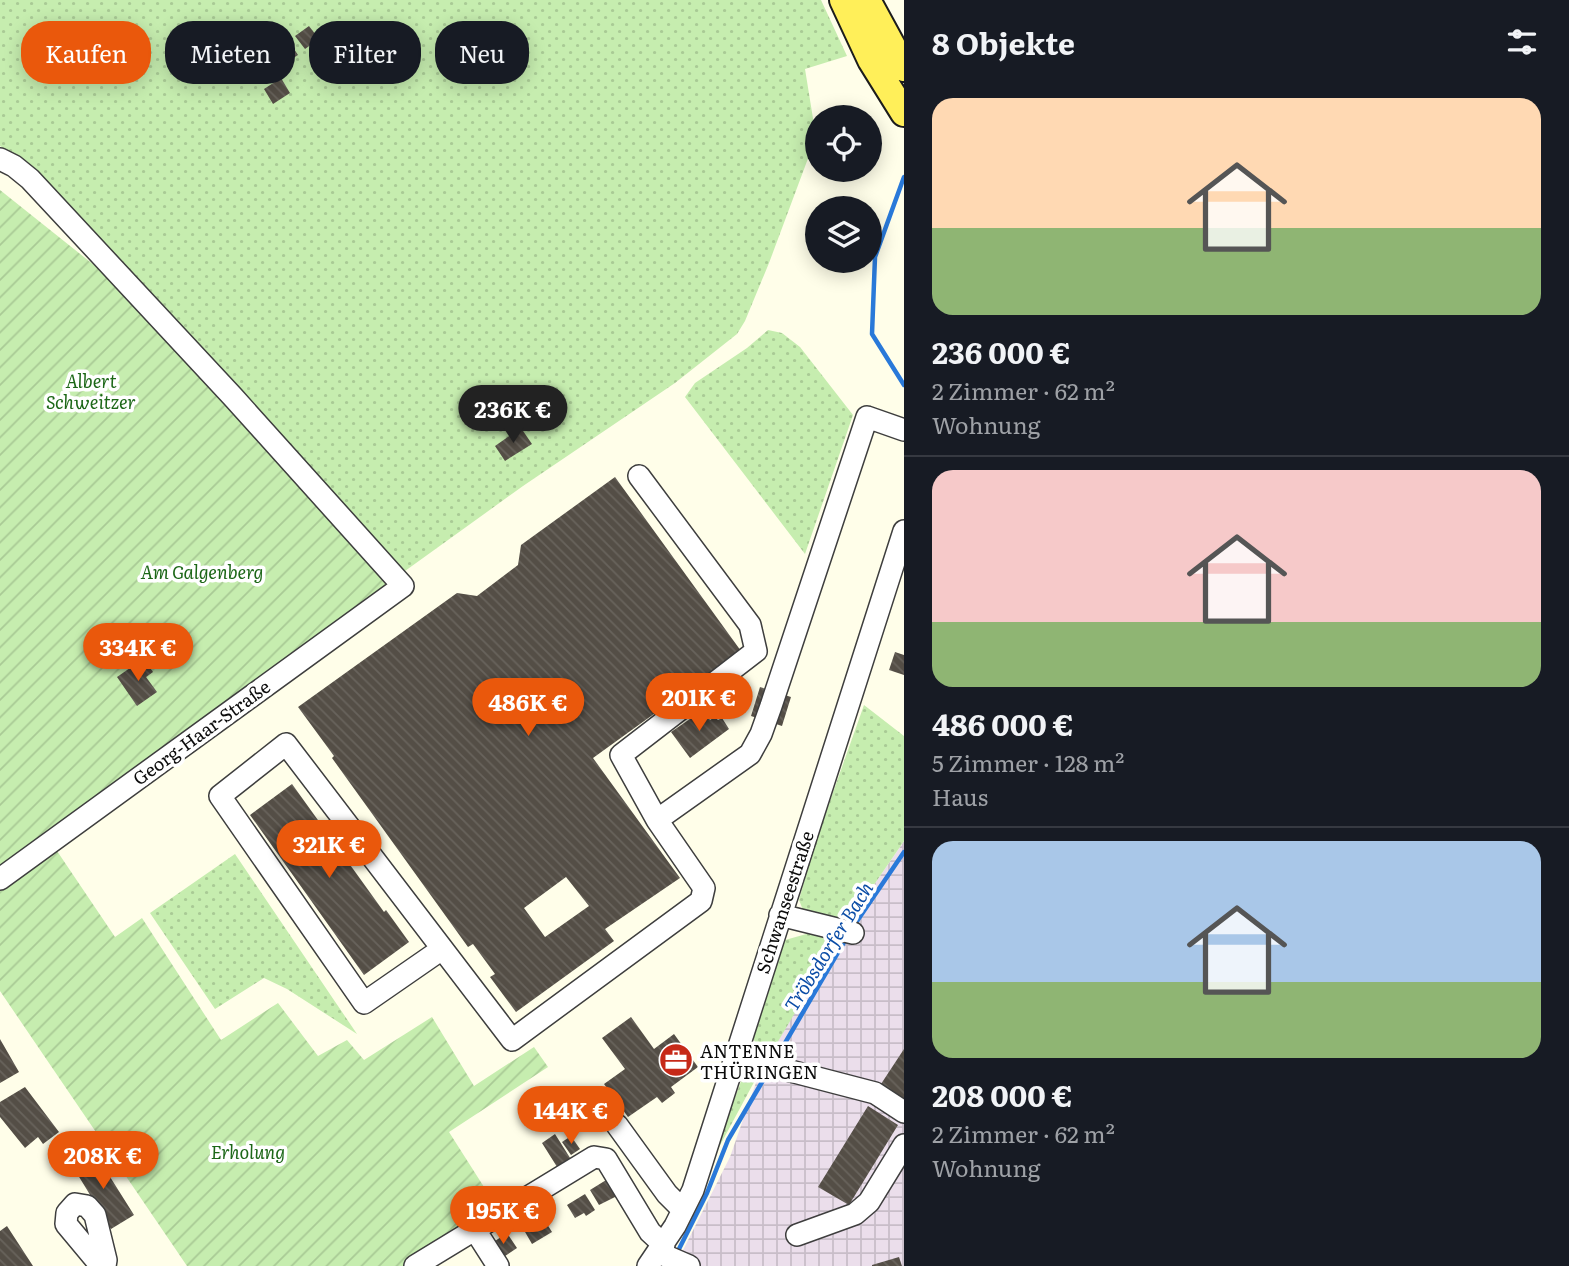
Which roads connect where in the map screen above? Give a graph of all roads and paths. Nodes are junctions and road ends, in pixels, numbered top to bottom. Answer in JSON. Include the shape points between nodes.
{"nodes":[{"id":1,"x":843,"y":0,"type":"edge"},
{"id":2,"x":867,"y":0,"type":"edge"},
{"id":3,"x":904,"y":68,"type":"edge"},
{"id":4,"x":904,"y":113,"type":"edge"},
{"id":5,"x":0,"y":159,"type":"edge"},
{"id":6,"x":904,"y":430,"type":"edge"},
{"id":7,"x":639,"y":475,"type":"dead end"},
{"id":8,"x":904,"y":531,"type":"edge"},
{"id":9,"x":657,"y":820,"type":"junction"},
{"id":10,"x":0,"y":879,"type":"edge"},
{"id":11,"x":780,"y":915,"type":"junction"},
{"id":12,"x":853,"y":933,"type":"dead end"},
{"id":13,"x":442,"y":948,"type":"junction"},
{"id":14,"x":737,"y":1053,"type":"junction"},
{"id":15,"x":904,"y":1112,"type":"edge"},
{"id":16,"x":617,"y":1125,"type":"dead end"},
{"id":17,"x":904,"y":1145,"type":"edge"},
{"id":18,"x":683,"y":1210,"type":"junction"},
{"id":19,"x":475,"y":1230,"type":"junction"},
{"id":20,"x":797,"y":1235,"type":"dead end"},
{"id":21,"x":657,"y":1254,"type":"edge"},
{"id":22,"x":415,"y":1266,"type":"edge"},
{"id":23,"x":498,"y":1266,"type":"edge"},
{"id":24,"x":689,"y":1266,"type":"edge"}],
"edges":[{"from":1,"to":4,"type":"main road","via":[[871,60]]},
{"from":2,"to":3,"type":"main road"},
{"from":5,"to":10,"type":"street","name":"Georg-Haar-Straße","via":[[30,179],[403,586]]},
{"from":6,"to":9,"type":"street","via":[[867,417],[771,706],[750,754]]},
{"from":7,"to":9,"type":"street","via":[[750,625],[756,651],[621,755]]},
{"from":8,"to":11,"type":"street","name":"Schwanseestraße"},
{"from":9,"to":13,"type":"street","via":[[704,888],[701,901],[512,1040]]},
{"from":11,"to":12,"type":"street"},
{"from":11,"to":14,"type":"street","name":"Schwanseestraße"},
{"from":13,"to":13,"type":"street","via":[[286,744],[220,796],[364,1003]]},
{"from":14,"to":15,"type":"street","via":[[875,1093]]},
{"from":14,"to":18,"type":"street","name":"Schwanseestraße"},
{"from":16,"to":18,"type":"street"},
{"from":17,"to":20,"type":"street","via":[[869,1202],[855,1214]]},
{"from":18,"to":21,"type":"street","name":"Schwanseestraße"},
{"from":19,"to":21,"type":"street","via":[[594,1157],[606,1159],[650,1232]]},
{"from":19,"to":22,"type":"street"},
{"from":19,"to":23,"type":"street"},
{"from":21,"to":24,"type":"street"}]}
